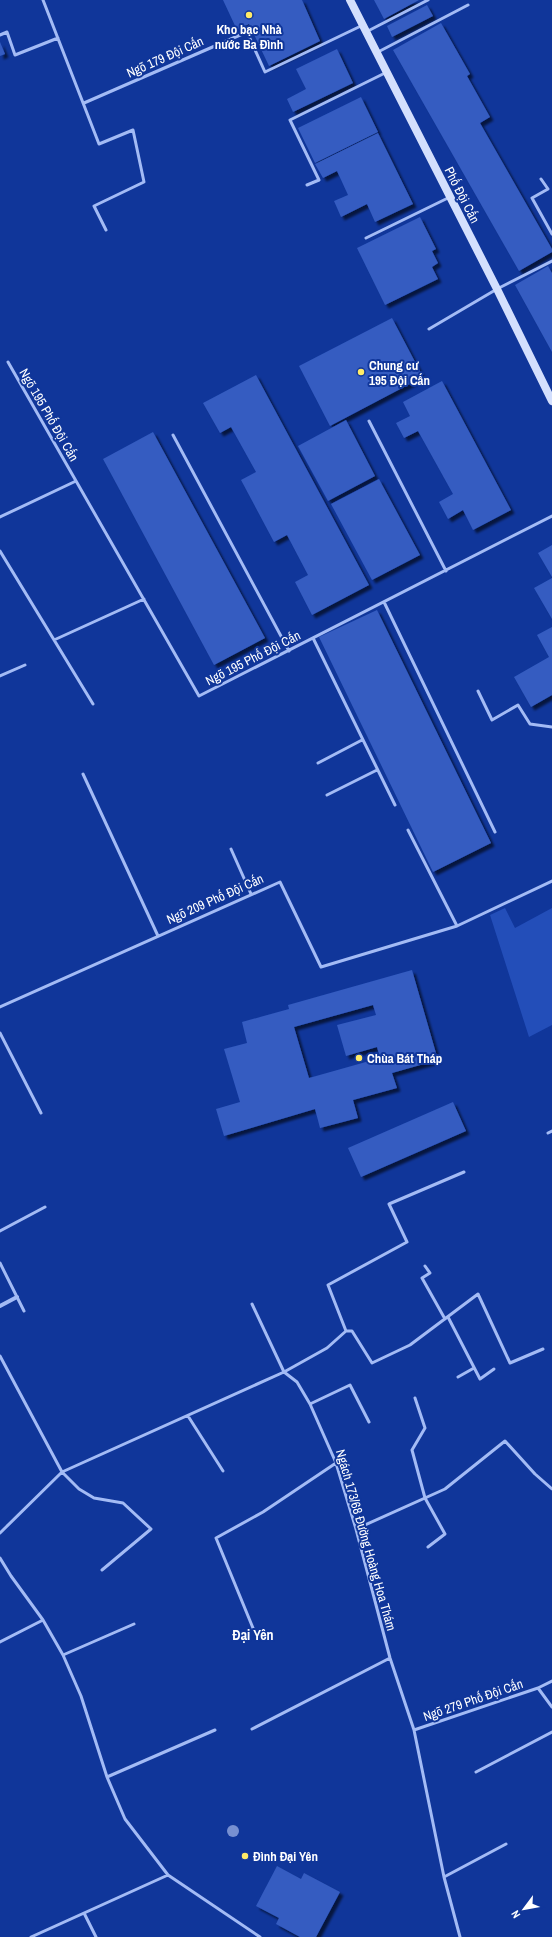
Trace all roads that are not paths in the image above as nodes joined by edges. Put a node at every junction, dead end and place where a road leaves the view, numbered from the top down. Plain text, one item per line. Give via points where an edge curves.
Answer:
1 (43, 0) edge
2 (350, 0) edge
3 (428, 0) edge
4 (468, 5) dead end
5 (365, 28) junction
6 (0, 35) edge
7 (58, 38) junction
8 (377, 52) junction
9 (387, 72) junction
10 (84, 103) junction
11 (541, 178) dead end
12 (307, 185) dead end
13 (450, 197) junction
14 (106, 230) dead end
15 (552, 234) edge
16 (366, 238) dead end
17 (552, 261) edge
18 (497, 289) junction
19 (429, 329) dead end
20 (8, 362) dead end
21 (552, 401) edge
22 (369, 422) dead end
23 (173, 435) dead end
24 (76, 481) junction
25 (552, 516) edge
26 (0, 517) edge
27 (0, 551) edge
28 (446, 571) junction
29 (144, 599) junction
30 (384, 602) junction
31 (313, 638) junction
32 (54, 640) junction
33 (288, 651) junction
34 (25, 665) dead end
35 (0, 676) edge
36 (478, 691) dead end
37 (93, 704) dead end
38 (552, 727) edge
39 (362, 740) junction
40 (318, 763) dead end
41 (377, 770) junction
42 (83, 774) dead end
43 (327, 795) dead end
44 (395, 805) dead end
45 (408, 830) dead end
46 (495, 832) dead end
47 (231, 849) dead end
48 (552, 881) edge
49 (251, 894) junction
50 (457, 926) junction
51 (158, 936) junction
52 (0, 1007) edge
53 (0, 1033) edge
54 (42, 1113) dead end
55 (552, 1131) edge
56 (548, 1134) dead end
57 (464, 1172) dead end
58 (45, 1206) dead end
59 (0, 1230) edge
60 (0, 1263) edge
61 (425, 1266) dead end
62 (17, 1297) junction
63 (252, 1304) dead end
64 (0, 1306) edge
65 (24, 1311) dead end
66 (446, 1318) junction
67 (346, 1331) junction
68 (543, 1349) dead end
69 (0, 1356) edge
70 (474, 1368) junction
71 (494, 1369) dead end
72 (284, 1372) junction
73 (458, 1377) dead end
74 (415, 1398) dead end
75 (310, 1404) junction
76 (188, 1416) junction
77 (369, 1422) dead end
78 (336, 1463) junction
79 (223, 1471) dead end
80 (62, 1472) junction
81 (552, 1489) edge
82 (425, 1498) junction
83 (356, 1529) junction
84 (0, 1533) edge
85 (428, 1547) dead end
86 (0, 1558) edge
87 (102, 1570) dead end
88 (43, 1620) junction
89 (134, 1624) dead end
90 (255, 1633) dead end
91 (0, 1642) edge
92 (63, 1655) junction
93 (390, 1658) junction
94 (552, 1681) edge
95 (538, 1688) junction
96 (552, 1706) edge
97 (252, 1729) dead end
98 (215, 1730) dead end
99 (414, 1730) junction
100 (552, 1732) edge
101 (476, 1772) dead end
102 (107, 1778) junction
103 (506, 1844) dead end
104 (168, 1875) junction
105 (444, 1877) junction
106 (84, 1913) junction
107 (31, 1937) edge
108 (96, 1937) edge
109 (260, 1937) edge
110 (460, 1937) edge

1 - 7 lane
2 - 5 street, Phố Đội Cấn
3 - 5 lane
4 - 8 lane
5 - 8 street, Phố Đội Cấn
5 - 10 lane, Ngõ 179 Đội Cấn via 266,72 247,32
6 - 7 lane via 7,32 15,55
7 - 10 lane
8 - 9 street, Phố Đội Cấn
9 - 12 lane via 290,120 319,180
9 - 13 street, Phố Đội Cấn
10 - 14 lane via 99,144 133,130 144,182 94,206
11 - 15 lane via 548,189 532,198
13 - 16 lane
13 - 18 street, Phố Đội Cấn
17 - 18 lane
18 - 19 lane
18 - 21 street, Phố Đội Cấn
20 - 24 lane, Ngõ 195 Phố Đội Cấn
22 - 28 lane
23 - 33 lane
24 - 26 lane
24 - 29 lane, Ngõ 195 Phố Đội Cấn
25 - 28 lane, Ngõ 195 Phố Đội Cấn
27 - 32 lane
28 - 30 lane, Ngõ 195 Phố Đội Cấn
29 - 32 lane
29 - 33 lane, Ngõ 195 Phố Đội Cấn via 199,696
30 - 31 lane, Ngõ 195 Phố Đội Cấn
30 - 46 lane
31 - 33 lane, Ngõ 195 Phố Đội Cấn
31 - 39 lane
32 - 37 lane
34 - 35 lane
36 - 38 lane via 492,720 518,705 530,724
39 - 40 lane
39 - 41 lane
41 - 43 lane
41 - 44 lane
42 - 51 lane
45 - 50 lane
47 - 49 lane
48 - 50 lane, Ngõ 209 Phố Đội Cấn
49 - 50 lane, Ngõ 209 Phố Đội Cấn via 280,882 321,967
49 - 51 lane, Ngõ 209 Phố Đội Cấn
51 - 52 lane, Ngõ 209 Phố Đội Cấn
53 - 54 lane
55 - 56 lane
57 - 67 lane via 389,1204 407,1242 328,1285
58 - 59 lane
60 - 62 lane
61 - 66 lane via 430,1274 422,1278
62 - 64 street
62 - 65 lane
63 - 72 lane
66 - 67 lane via 410,1346 372,1363 352,1331
66 - 68 lane via 478,1294 510,1363
66 - 70 lane
67 - 72 lane via 327,1348
69 - 80 lane
70 - 71 lane via 480,1379
70 - 73 lane
72 - 75 lane, Ngách 173/68 Đường Hoàng Hoa Thám via 297,1382
72 - 76 lane
74 - 82 lane via 425,1428 412,1450
75 - 77 lane via 350,1385
75 - 78 lane, Ngách 173/68 Đường Hoàng Hoa Thám
76 - 79 lane
76 - 80 lane
78 - 83 lane, Ngách 173/68 Đường Hoàng Hoa Thám
78 - 90 lane via 263,1512 216,1538
80 - 84 lane
80 - 87 lane via 79,1489 94,1498 123,1503 151,1529
81 - 82 lane via 505,1441 445,1489
82 - 83 lane
82 - 85 lane via 445,1534
83 - 93 lane, Ngách 173/68 Đường Hoàng Hoa Thám
86 - 88 lane
88 - 91 lane
88 - 92 lane
89 - 92 lane
92 - 102 lane via 81,1696
93 - 97 lane
93 - 99 lane, Ngách 173/68 Đường Hoàng Hoa Thám
94 - 95 lane
95 - 96 lane, Ngõ 279 Phố Đội Cấn
95 - 99 lane, Ngõ 279 Phố Đội Cấn
98 - 102 lane
99 - 105 lane, Ngách 173/68 Đường Hoàng Hoa Thám
100 - 101 lane
102 - 104 lane via 125,1819
103 - 105 lane
104 - 106 lane
104 - 109 lane
105 - 110 lane, Ngách 173/68 Đường Hoàng Hoa Thám
106 - 107 lane
106 - 108 lane

